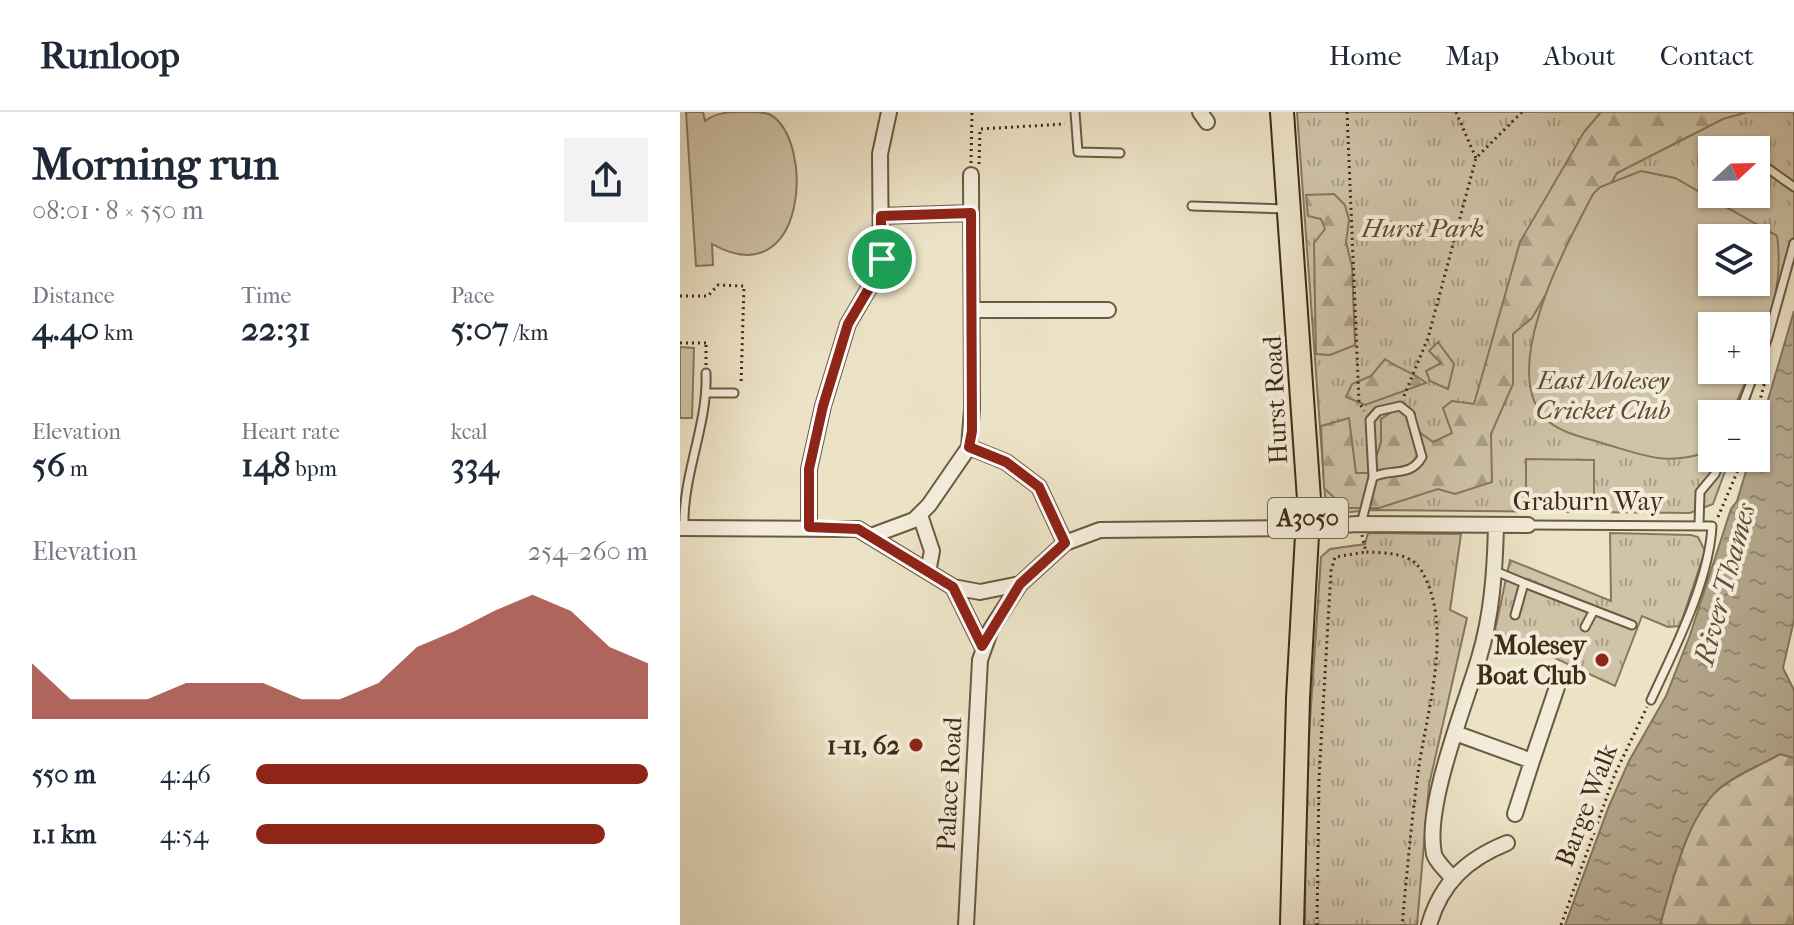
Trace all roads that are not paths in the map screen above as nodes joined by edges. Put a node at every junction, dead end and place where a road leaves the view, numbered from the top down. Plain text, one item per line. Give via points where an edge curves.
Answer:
1 (889, 112) edge
2 (1282, 112) edge
3 (1075, 113) edge
4 (1120, 153) dead end
5 (1770, 170) edge
6 (971, 175) road end
7 (1794, 187) edge
8 (1192, 206) dead end
9 (1290, 210) junction
10 (971, 213) junction
11 (881, 216) junction
12 (1794, 243) edge
13 (972, 310) junction
14 (1108, 310) dead end
15 (706, 373) road end
16 (706, 393) junction
17 (734, 393) road end
18 (1744, 400) edge
19 (969, 447) junction
20 (1716, 472) edge
21 (1373, 477) junction
22 (920, 515) junction
23 (1361, 524) junction
24 (1699, 524) junction
25 (1496, 525) junction
26 (1528, 525) joint
27 (1308, 526) junction
28 (809, 527) junction
29 (682, 528) edge
30 (871, 536) junction
31 (1065, 543) junction
32 (1495, 571) junction
33 (928, 572) junction
34 (1524, 583) junction
35 (1020, 584) junction
36 (953, 587) junction
37 (1594, 610) junction
38 (1515, 615) dead end
39 (1632, 625) dead end
40 (1585, 627) dead end
41 (982, 646) junction
42 (1558, 684) dead end
43 (1651, 700) road end
44 (1455, 733) junction
45 (1532, 761) junction
46 (1515, 814) dead end
47 (1507, 843) dead end
48 (1452, 878) junction
49 (966, 925) edge
50 (1292, 925) edge
51 (1429, 925) edge

1 - 11 street via 880,154
2 - 9 main road, Hurst Road / A3050
3 - 4 lane via 1078,152
5 - 7 lane
6 - 10 street
8 - 9 lane
9 - 27 main road, Hurst Road / A3050
10 - 11 street
10 - 13 street
11 - 28 street via 881,268 848,324 823,406 809,469
12 - 18 lane
13 - 14 street
13 - 19 street
15 - 16 lane
16 - 17 lane
16 - 29 lane via 683,494
19 - 22 street
19 - 31 street via 1006,462 1039,487
20 - 24 lane via 1700,492
21 - 21 lane via 1370,420 1378,411 1400,406 1410,414 1422,457 1406,472
21 - 23 lane
22 - 30 street
22 - 33 street via 932,551
23 - 25 street, Graburn Way
23 - 27 street
24 - 26 lane, Graburn Way
24 - 43 lane, Graburn Way via 1712,526 1711,545
25 - 26 street, Graburn Way
25 - 32 street
27 - 31 street via 1100,530
27 - 50 main road, Hurst Road / A3050
28 - 29 street
28 - 30 street via 849,528
30 - 33 street
31 - 35 street
32 - 34 lane
32 - 44 street via 1480,657
33 - 36 street
34 - 37 lane
34 - 38 lane
35 - 36 street via 980,592
35 - 41 street, Palace Road
36 - 41 street
37 - 39 lane
37 - 40 lane
41 - 49 street, Palace Road
42 - 45 street
44 - 45 street
44 - 48 street via 1435,816 1434,855
45 - 46 street
47 - 48 street
48 - 51 street

